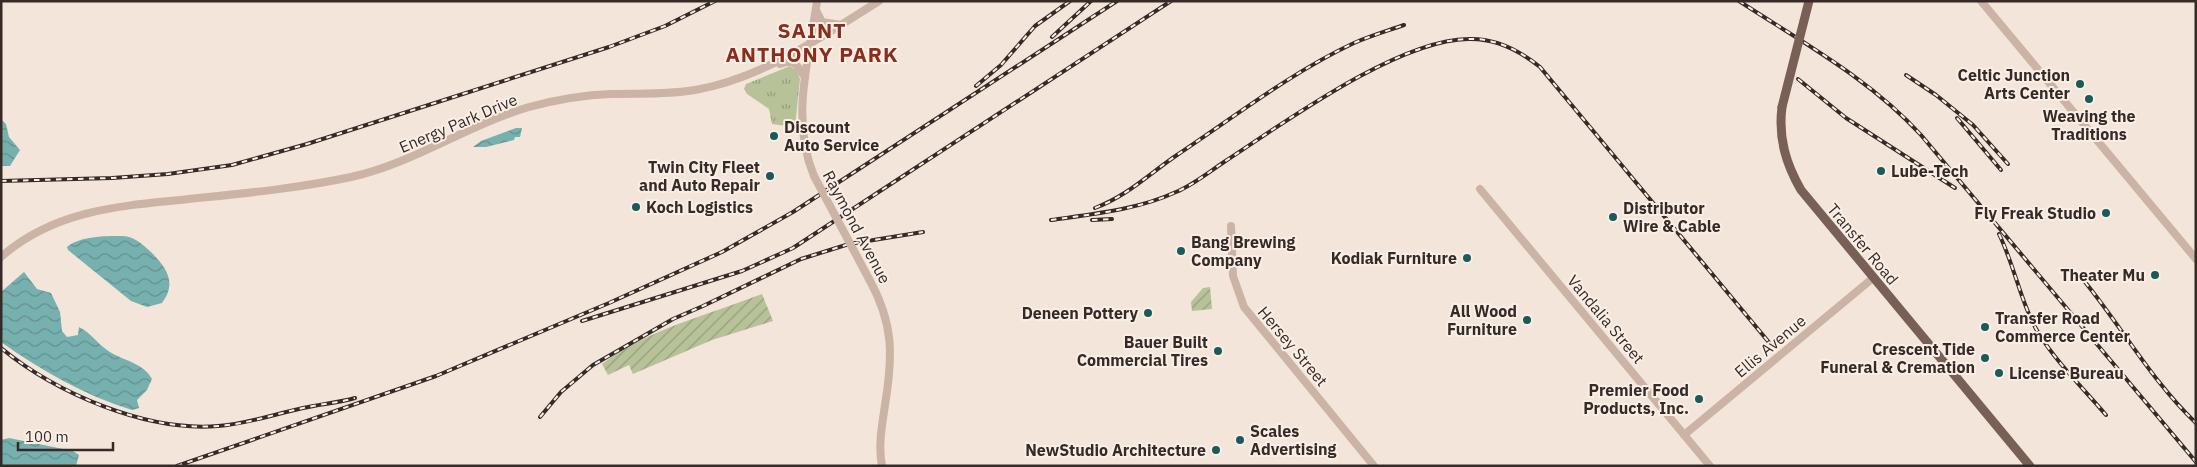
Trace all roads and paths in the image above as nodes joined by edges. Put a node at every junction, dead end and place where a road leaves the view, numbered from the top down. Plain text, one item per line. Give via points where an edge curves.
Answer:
1 (879, 1) edge
2 (1809, 1) edge
3 (1981, 1) edge
4 (817, 5) edge
5 (841, 25) junction
6 (812, 43) junction
7 (775, 62) junction
8 (805, 77) junction
9 (1480, 189) dead end
10 (1231, 226) dead end
11 (1, 257) edge
12 (2196, 259) edge
13 (1873, 278) junction
14 (1684, 435) junction
15 (882, 466) edge
16 (1374, 466) edge
17 (1710, 466) edge
18 (2030, 466) edge

1 - 5 street, Energy Park Drive
2 - 13 main road, Transfer Road, bridge via 1782,107 1782,139 1794,178 1809,202
3 - 12 street
4 - 5 street via 822,22
4 - 6 street, Raymond Avenue
5 - 6 street, Energy Park Drive
6 - 7 street, Energy Park Drive
6 - 8 street, Raymond Avenue
7 - 8 street via 796,63
7 - 11 street, Energy Park Drive via 744,78 697,90 596,95 529,107 488,122 415,157 351,177 71,216 30,236
8 - 15 street, Raymond Avenue, bridge via 801,127 806,154 814,176 884,307 891,363 880,449
9 - 14 street, Vandalia Street
10 - 16 street, Hersey Street via 1233,276 1244,308
13 - 14 street, Ellis Avenue
13 - 18 main road, Transfer Road
14 - 17 street, Vandalia Street

